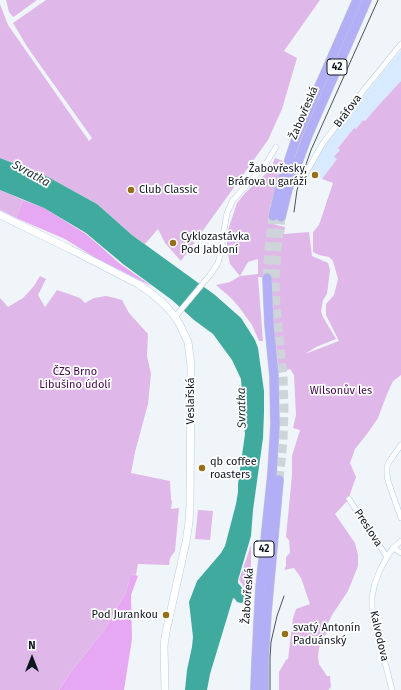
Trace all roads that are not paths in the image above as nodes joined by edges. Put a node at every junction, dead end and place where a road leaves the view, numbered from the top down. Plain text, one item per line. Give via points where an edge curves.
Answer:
1 (357, 0) edge
2 (367, 0) edge
3 (401, 44) edge
4 (276, 147) dead end
5 (303, 183) dead end
6 (0, 215) edge
7 (267, 278) tunnel mouth
8 (175, 317) junction
9 (401, 445) edge
10 (279, 480) tunnel mouth
11 (349, 499) dead end
12 (401, 518) edge
13 (401, 541) edge
14 (393, 548) junction
15 (401, 553) edge
16 (387, 557) junction
17 (165, 690) edge
18 (255, 690) edge
19 (264, 690) edge
20 (392, 690) edge

1 - 2 highway, Žabovřeská / 42 via 296,139 280,187 277,216 308,135
3 - 5 street, Bráfova via 323,143
4 - 8 street via 265,164 233,200 227,213 220,257 213,270
6 - 8 street, Veslařská via 138,284 165,305
7 - 18 highway, Žabovřeská / 42 via 276,408 259,596
8 - 17 street, Veslařská via 185,334 190,357 190,505 186,542 164,645
9 - 12 street via 389,462 387,474
10 - 19 highway, Žabovřeská / 42 via 266,612
11 - 16 street, Preslova
13 - 14 street, Kalvodova
14 - 15 street, Preslova
14 - 16 street, Kalvodova
16 - 20 street, Kalvodova via 375,583 372,611

